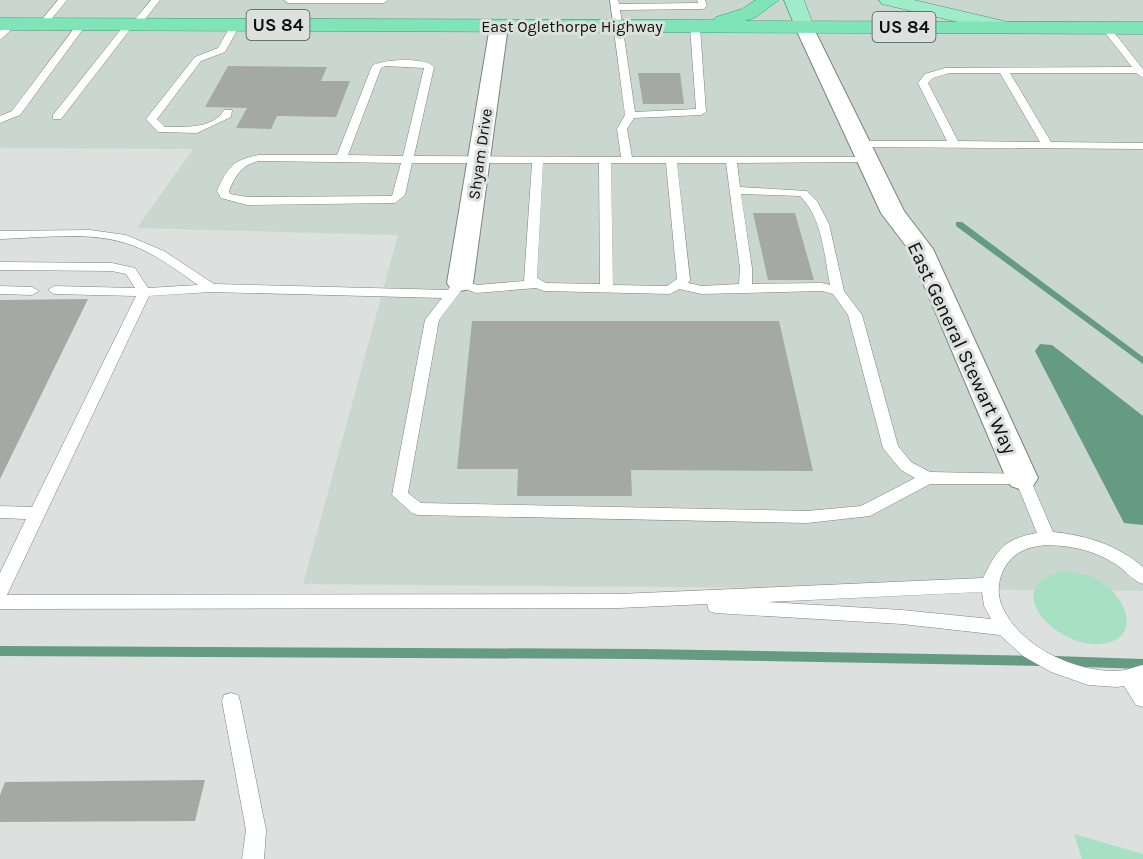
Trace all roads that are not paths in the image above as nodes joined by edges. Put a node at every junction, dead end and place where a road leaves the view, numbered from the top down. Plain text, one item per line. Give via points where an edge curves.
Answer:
1 (63, 0) edge
2 (156, 0) edge
3 (288, 0) edge
4 (769, 0) edge
5 (794, 0) edge
6 (889, 0) edge
7 (666, 2) dead end
8 (684, 2) dead end
9 (651, 7) junction
10 (376, 11) edge
11 (615, 11) edge
12 (700, 13) edge
13 (42, 25) junction
14 (81, 25) junction
15 (132, 25) junction
16 (235, 25) junction
17 (499, 26) junction
18 (804, 27) junction
19 (1005, 27) junction
20 (1106, 28) junction
21 (1143, 28) edge
22 (4, 29) edge
23 (1003, 70) junction
24 (1141, 72) edge
25 (228, 112) dead end
26 (630, 115) junction
27 (57, 117) dead end
28 (0, 120) edge
29 (954, 145) junction
30 (1048, 146) junction
31 (1143, 147) edge
32 (861, 151) junction
33 (342, 159) junction
34 (405, 160) junction
35 (479, 160) junction
36 (538, 161) junction
37 (605, 161) junction
38 (627, 161) junction
39 (672, 161) junction
40 (731, 161) junction
41 (735, 190) junction
42 (0, 236) edge
43 (0, 266) edge
44 (539, 284) junction
45 (677, 285) junction
46 (211, 288) junction
47 (455, 288) junction
48 (607, 288) junction
49 (745, 288) junction
50 (0, 290) edge
51 (54, 290) dead end
52 (32, 291) dead end
53 (838, 291) junction
54 (144, 292) junction
55 (928, 478) junction
56 (1022, 478) junction
57 (0, 512) edge
58 (37, 513) junction
59 (1047, 538) junction
60 (1143, 576) edge
61 (990, 585) junction
62 (0, 591) edge
63 (619, 601) junction
64 (0, 602) edge
65 (1006, 628) junction
66 (1136, 675) edge
67 (1143, 699) edge
68 (231, 701) dead end
69 (253, 859) edge

1 - 13 lane
2 - 15 lane
3 - 10 lane
4 - 12 highway via 749,13
5 - 18 main road
6 - 19 main road
7 - 9 lane
8 - 12 lane
9 - 11 lane
9 - 12 lane
10 - 16 highway, East Oglethorpe Highway / US 84
10 - 17 highway, East Oglethorpe Highway / US 84
11 - 12 highway, East Oglethorpe Highway / US 84
11 - 17 highway, East Oglethorpe Highway / US 84
11 - 26 lane
12 - 18 highway, East Oglethorpe Highway / US 84
12 - 26 lane via 702,112
13 - 14 highway, East Oglethorpe Highway / US 84
13 - 22 highway, East Oglethorpe Highway / US 84
14 - 15 highway, East Oglethorpe Highway / US 84
14 - 28 lane via 16,113
15 - 16 highway, East Oglethorpe Highway / US 84
15 - 27 lane
16 - 25 lane via 222,50 198,59 151,119 162,130 197,130 226,117
17 - 35 street, Shyam Drive
18 - 19 highway, East Oglethorpe Highway / US 84
18 - 32 street, East General Stewart Way
19 - 20 highway, East Oglethorpe Highway / US 84
20 - 21 highway, East Oglethorpe Highway / US 84
20 - 24 lane
23 - 24 lane
23 - 29 lane via 948,70 923,82
23 - 30 lane
26 - 38 lane via 622,129
29 - 30 lane
29 - 32 lane
30 - 31 lane
32 - 40 lane
32 - 56 street, East General Stewart Way via 893,213 921,249
33 - 34 lane
33 - 34 lane via 377,66 422,63 429,67
33 - 34 lane via 243,161 232,171 223,191 225,196 247,201 387,201 399,195
34 - 35 lane
35 - 36 lane
35 - 47 street, Shyam Drive
36 - 37 lane
36 - 44 lane via 530,280
37 - 38 lane
37 - 48 lane
38 - 39 lane
39 - 40 lane
39 - 45 lane via 684,280
40 - 41 lane
41 - 49 lane via 746,268
41 - 53 lane via 803,193 811,199 820,210
42 - 46 lane via 123,238 162,256
43 - 54 lane via 112,267 131,271
44 - 47 lane
44 - 48 lane
45 - 48 lane via 670,290
45 - 49 lane via 702,290
46 - 47 lane
46 - 54 lane
47 - 55 lane via 432,320 400,495 418,509 807,517 864,512
49 - 53 lane via 822,287
50 - 52 lane
51 - 54 lane
53 - 55 lane via 855,315 891,448 906,466
54 - 58 lane
55 - 56 lane
56 - 59 lane
57 - 58 lane
58 - 62 lane
59 - 60 lane via 1096,547 1120,558
59 - 61 lane via 1024,542 1006,552 994,566
61 - 63 lane
61 - 65 lane via 994,606
63 - 64 lane
63 - 65 lane via 902,617
65 - 66 lane via 1026,649 1052,665 1082,676 1110,680
66 - 67 lane
68 - 69 lane via 256,830

